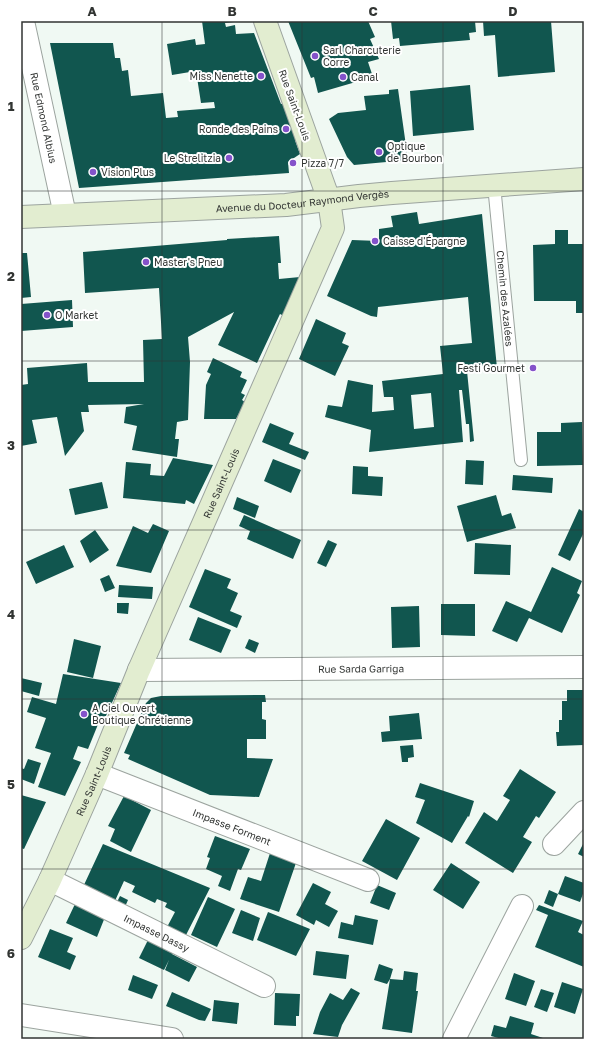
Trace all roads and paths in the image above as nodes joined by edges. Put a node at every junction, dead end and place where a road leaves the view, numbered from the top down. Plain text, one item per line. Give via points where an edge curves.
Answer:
1 (23, 21) edge
2 (265, 21) edge
3 (584, 179) edge
4 (494, 185) junction
5 (329, 200) junction
6 (65, 215) junction
7 (21, 218) edge
8 (521, 460) dead end
9 (584, 667) edge
10 (139, 670) junction
11 (97, 774) junction
12 (584, 812) edge
13 (554, 844) dead end
14 (50, 880) junction
15 (368, 880) dead end
16 (522, 906) dead end
17 (21, 938) edge
18 (264, 986) dead end
19 (21, 1015) edge
20 (172, 1039) edge
21 (454, 1039) edge

1 - 6 street, Rue Edmond Albius
2 - 5 main road, Rue Saint-Louis
3 - 4 main road, Avenue du Docteur Raymond Vergès
4 - 5 main road, Avenue du Docteur Raymond Vergès
4 - 8 lane, Chemin des Azalées
5 - 6 main road, Avenue du Docteur Raymond Vergès via 286,206
5 - 10 main road, Rue Saint-Louis via 333,228
6 - 7 main road, Avenue du Docteur Raymond Vergès
9 - 10 street, Rue Sarda Garriga
10 - 11 main road, Rue Saint-Louis
11 - 14 main road, Rue Saint-Louis
11 - 15 street, Impasse Forment
12 - 13 street
14 - 17 main road, Rue Saint-Louis
14 - 18 street, Impasse Dassy
16 - 21 street
19 - 20 street

